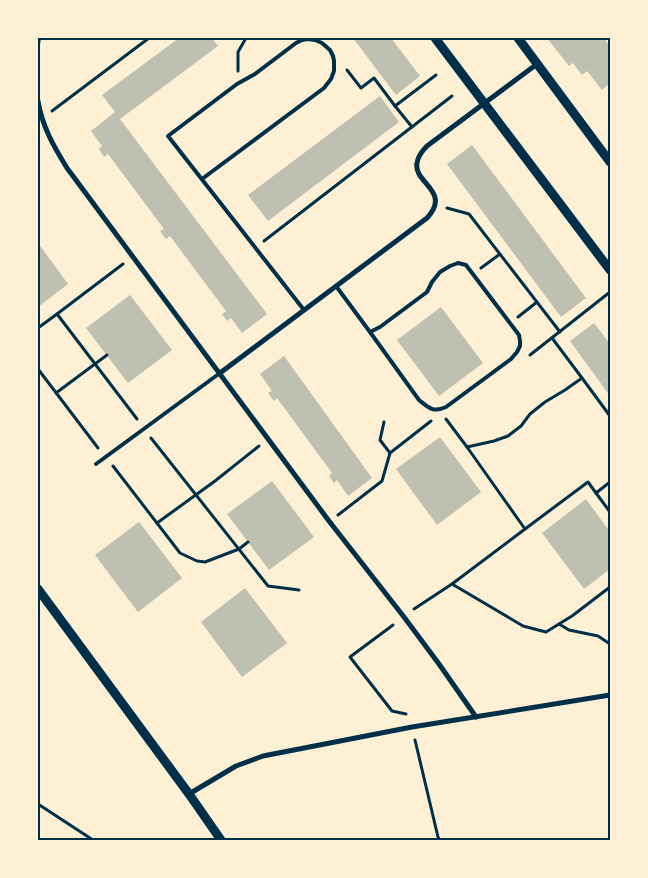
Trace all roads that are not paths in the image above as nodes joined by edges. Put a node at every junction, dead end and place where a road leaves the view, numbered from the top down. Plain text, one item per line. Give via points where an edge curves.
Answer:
1 (38, 38) edge
2 (435, 38) edge
3 (518, 38) edge
4 (38, 42) edge
5 (537, 64) junction
6 (38, 101) edge
7 (484, 104) junction
8 (610, 162) edge
9 (202, 179) junction
10 (610, 270) edge
11 (336, 286) junction
12 (304, 310) junction
13 (370, 332) junction
14 (220, 373) junction
15 (96, 464) dead end
16 (38, 589) edge
17 (610, 695) edge
18 (476, 717) junction
19 (189, 794) junction
20 (221, 840) edge

1 - 4 street
2 - 7 street
3 - 5 street
5 - 7 street
5 - 8 street
6 - 14 street via 52,145 67,168
7 - 10 street
7 - 11 street via 420,154 416,164 419,174 435,196 433,211
9 - 9 lane via 168,136 296,43 315,40 330,50 334,71 324,88
9 - 12 lane
11 - 12 street
11 - 13 lane
12 - 14 street
13 - 13 lane via 419,400 434,410 453,402 511,359 520,346 519,335 466,265 458,263 440,272 427,292
14 - 15 lane
14 - 18 street via 404,616
16 - 19 street
17 - 18 street
18 - 19 street via 263,756 236,766
19 - 20 street

